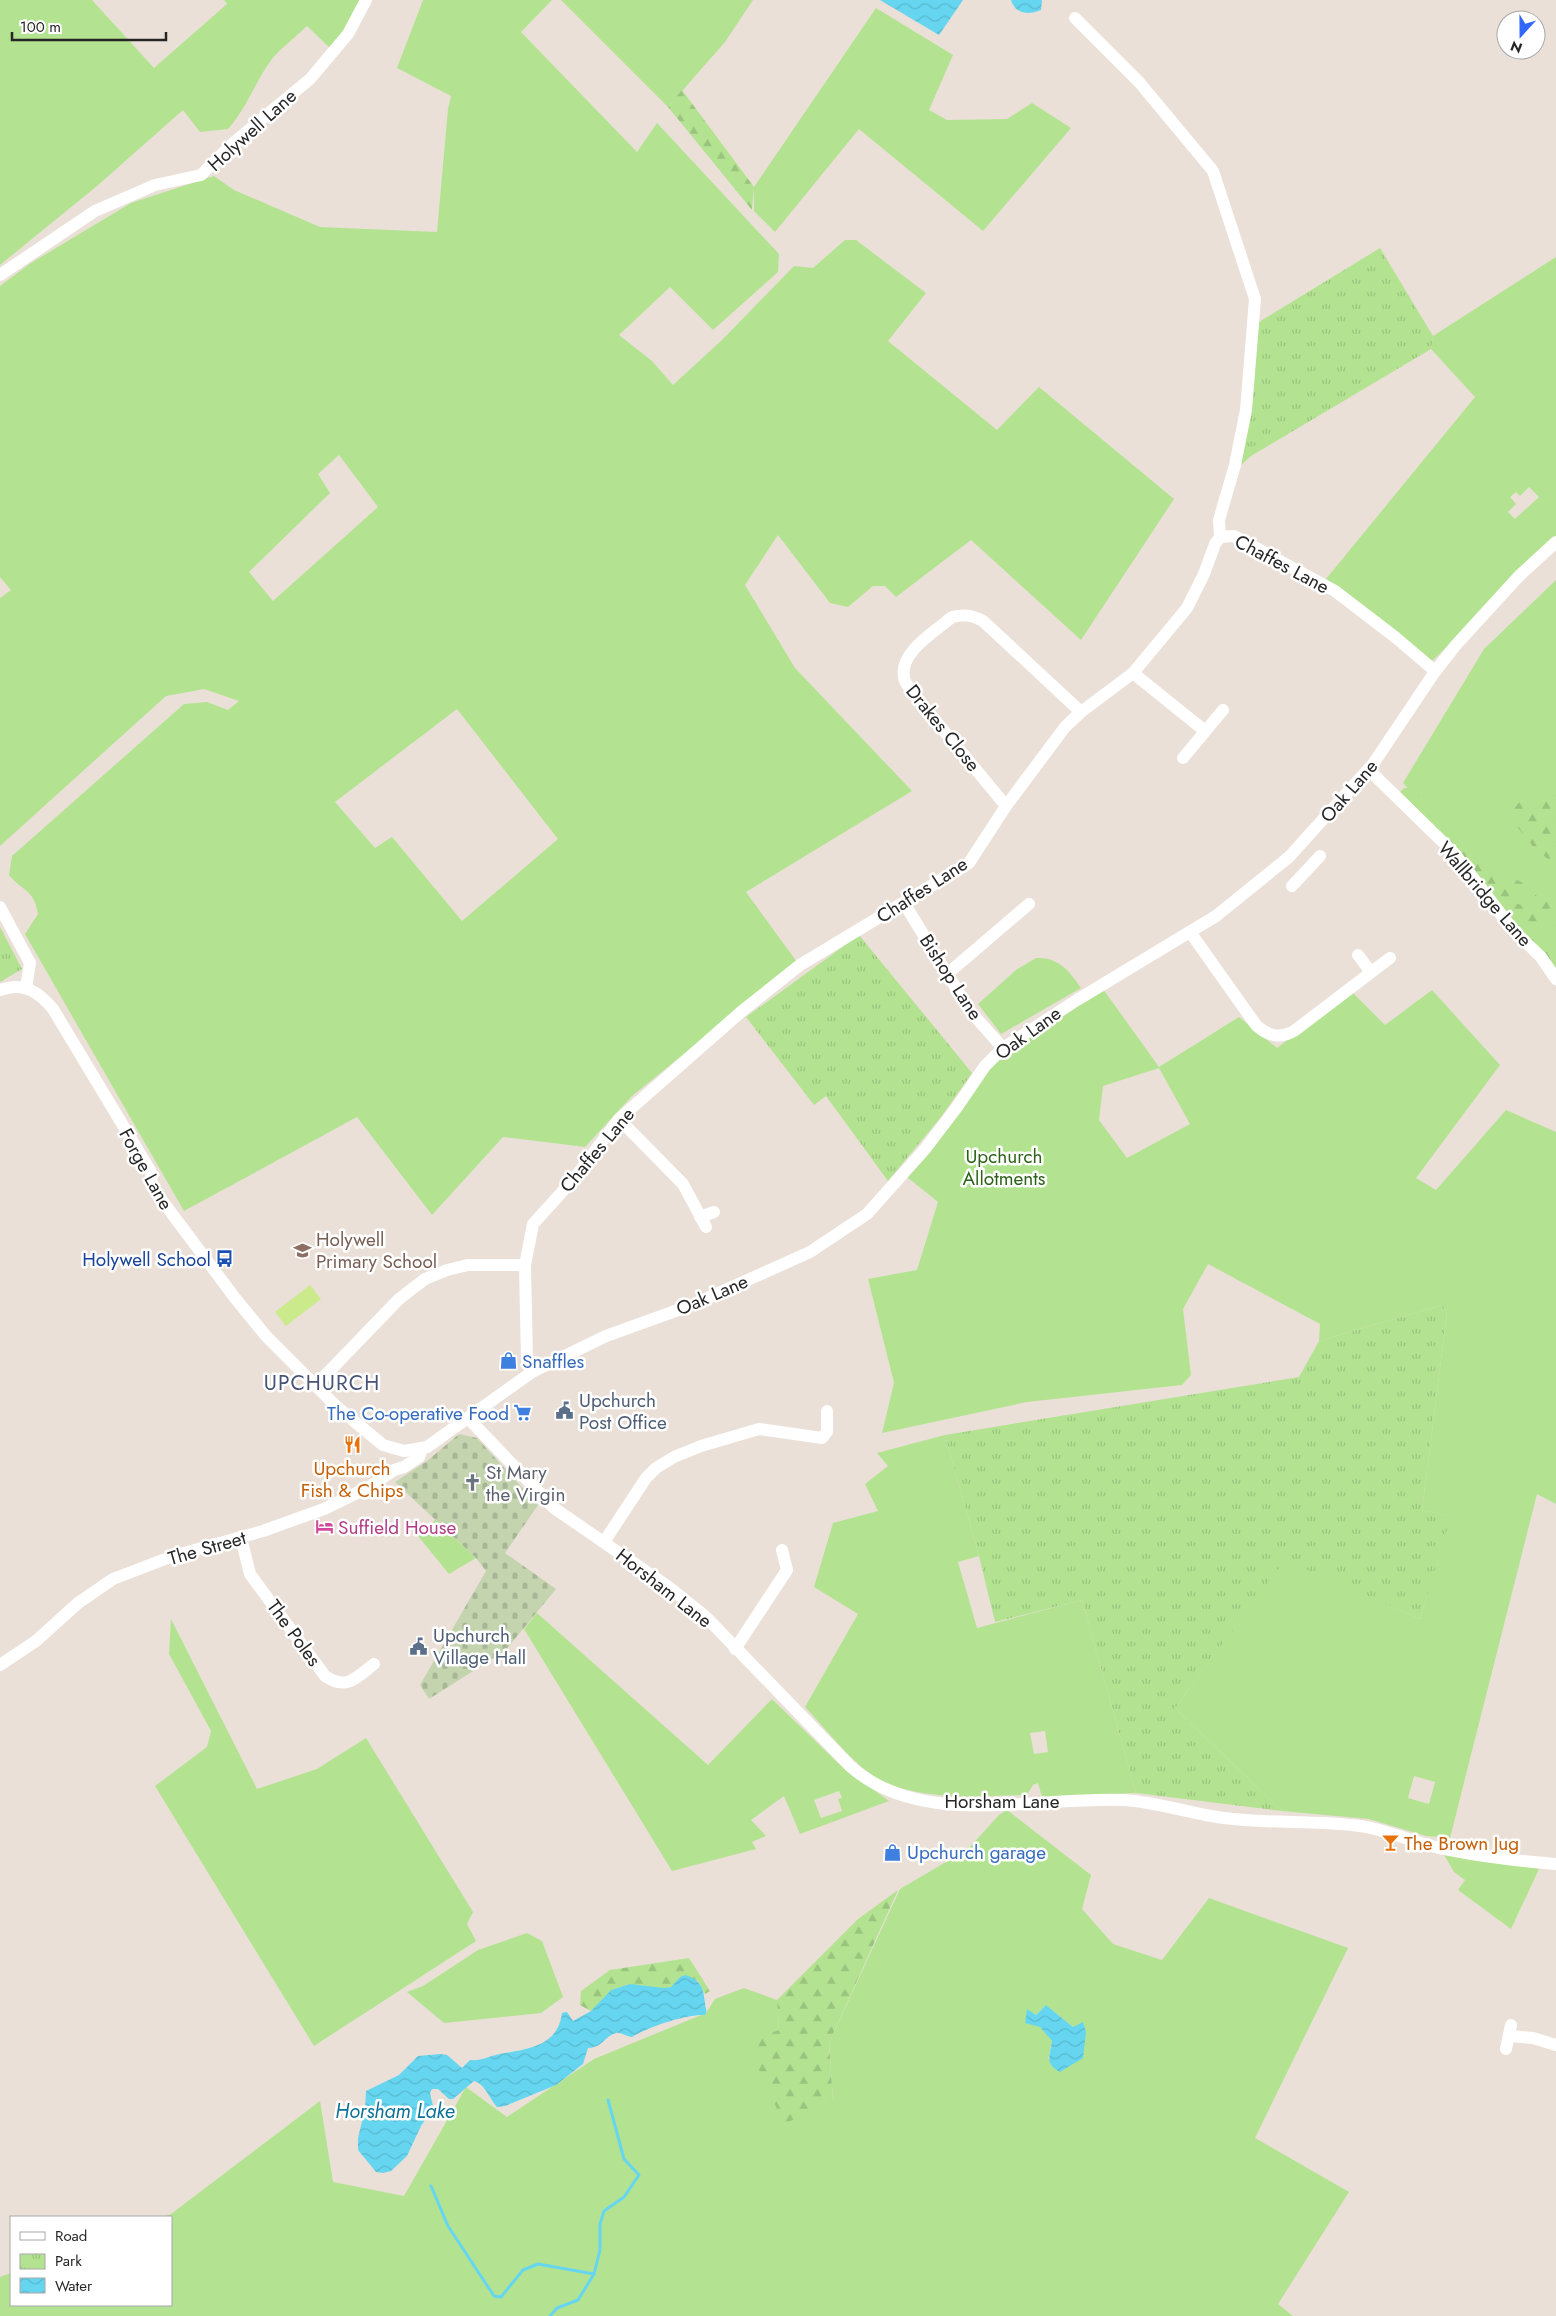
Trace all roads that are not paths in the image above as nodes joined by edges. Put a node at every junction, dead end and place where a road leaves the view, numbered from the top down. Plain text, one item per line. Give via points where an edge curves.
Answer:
1 (366, 0) edge
2 (1075, 18) dead end
3 (0, 275) edge
4 (1220, 537) junction
5 (1556, 542) edge
6 (1435, 672) junction
7 (1133, 673) junction
8 (1223, 710) dead end
9 (1081, 712) junction
10 (1205, 731) junction
11 (1183, 758) dead end
12 (1369, 770) junction
13 (1006, 806) junction
14 (1320, 856) dead end
15 (1289, 857) junction
16 (1306, 871) junction
17 (1292, 886) dead end
18 (904, 903) junction
19 (1029, 904) dead end
20 (0, 907) edge
21 (1190, 932) junction
22 (1358, 955) dead end
23 (1390, 958) dead end
24 (1370, 971) junction
25 (946, 975) junction
26 (1556, 980) edge
27 (26, 988) junction
28 (0, 990) edge
29 (1003, 1048) junction
30 (619, 1119) junction
31 (714, 1212) dead end
32 (525, 1265) junction
33 (532, 1372) junction
34 (315, 1386) junction
35 (827, 1411) dead end
36 (468, 1418) junction
37 (383, 1445) joint
38 (422, 1448) junction
39 (398, 1451) junction
40 (394, 1470) junction
41 (241, 1538) junction
42 (604, 1542) junction
43 (782, 1550) dead end
44 (735, 1649) junction
45 (374, 1664) dead end
46 (0, 1665) edge
47 (1556, 1864) edge
48 (1556, 2045) edge
49 (1506, 2049) dead end

1 - 3 street, Holywell Lane via 348,34 310,79 232,144 201,175 155,185 95,212
2 - 4 street via 1139,82 1213,171 1255,299 1246,410 1219,520
4 - 6 street, Chaffes Lane via 1234,536 1335,591
4 - 7 street, Chaffes Lane via 1187,608
5 - 6 street, Oak Lane via 1473,626
6 - 12 street, Oak Lane
7 - 9 street, Chaffes Lane
7 - 10 street
8 - 10 street
9 - 13 street, Chaffes Lane via 1065,727
9 - 13 street, Drakes Close via 983,621 972,616 952,617 911,654 903,669 911,692
10 - 11 street
12 - 15 street, Oak Lane
12 - 26 street, Wallbridge Lane via 1454,853
13 - 18 street, Chaffes Lane via 969,863
14 - 16 street
15 - 16 street
15 - 21 street, Oak Lane via 1226,909
16 - 17 street
18 - 25 street, Bishop Lane
18 - 30 street, Chaffes Lane via 800,965
19 - 25 street
20 - 27 street via 29,960
21 - 24 street via 1256,1025 1265,1033 1281,1037 1294,1031
21 - 29 street, Oak Lane
22 - 24 street
23 - 24 street
25 - 29 street, Bishop Lane via 970,1011
27 - 28 street via 15,986
27 - 34 street, Forge Lane via 44,999 67,1031 151,1172 152,1187 163,1203 274,1346
29 - 33 street, Oak Lane via 984,1066 926,1149 867,1214 848,1228 810,1252 692,1305 606,1336
30 - 31 street via 683,1184 703,1222
30 - 32 street, Chaffes Lane via 534,1224
32 - 33 street, Chaffes Lane via 527,1361
32 - 34 street via 468,1265 426,1279 399,1299
33 - 36 street, Oak Lane
34 - 37 street, Forge Lane
35 - 42 street via 826,1432 822,1438 759,1429 701,1446 666,1461 644,1481
36 - 38 street, Oak Lane
36 - 42 street, Horsham Lane via 551,1505
37 - 39 street, Oak Lane
38 - 39 street, Oak Lane
38 - 40 street, The Street via 413,1462
39 - 40 street
40 - 41 street, The Street via 364,1490 320,1512
41 - 45 street, The Poles via 250,1574 325,1676 335,1683 346,1683
41 - 46 street, The Street via 174,1556 113,1579 78,1603 36,1641
42 - 44 street, Horsham Lane via 692,1605
43 - 44 street via 787,1570
44 - 47 street, Horsham Lane via 856,1771 878,1786 906,1796 980,1805 1125,1800 1225,1818 1362,1826 1444,1849
48 - 49 street via 1511,2031

